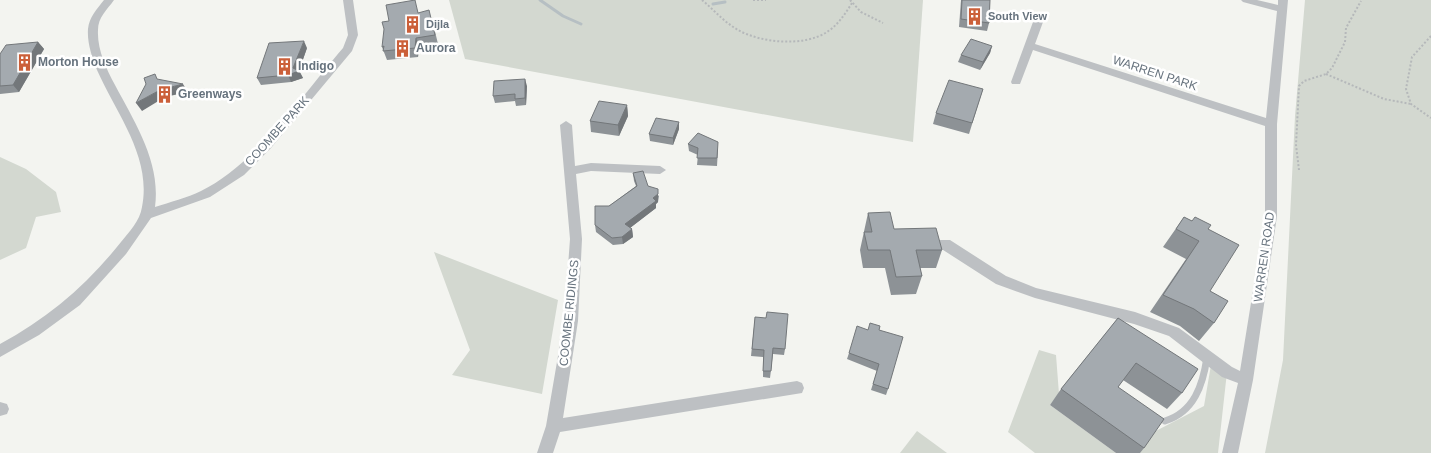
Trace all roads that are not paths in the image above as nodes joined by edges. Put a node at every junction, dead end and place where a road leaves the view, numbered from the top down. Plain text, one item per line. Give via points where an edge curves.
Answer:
1 (109, 0) edge
2 (348, 0) edge
3 (1246, 0) edge
4 (1282, 5) edge
5 (1038, 22) dead end
6 (1031, 46) junction
7 (1016, 82) dead end
8 (1271, 124) junction
9 (566, 125) dead end
10 (660, 170) dead end
11 (570, 171) junction
12 (146, 215) junction
13 (945, 244) dead end
14 (0, 351) edge
15 (1207, 356) junction
16 (1246, 380) junction
17 (797, 388) dead end
18 (1165, 421) edge
19 (554, 426) junction
20 (545, 453) edge
21 (1230, 453) edge

1 - 12 street via 96,16 94,40 108,83 138,138 150,189
2 - 12 street, COOMBE PARK via 353,36 348,49 267,145 240,172 206,194
3 - 4 street
4 - 8 street, WARREN ROAD
5 - 6 street
6 - 7 street
6 - 8 street, WARREN PARK
8 - 16 street, WARREN ROAD via 1271,216
9 - 11 street, COOMBE RIDINGS
10 - 11 street via 591,168
11 - 19 street, COOMBE RIDINGS via 575,248 570,321
12 - 14 street via 101,274 69,307
13 - 15 street via 1001,280 1035,293 1135,318 1174,332
15 - 16 street via 1227,372
15 - 18 lane via 1202,385 1183,412
16 - 21 street, WARREN ROAD
17 - 19 street
19 - 20 street, COOMBE RIDINGS

